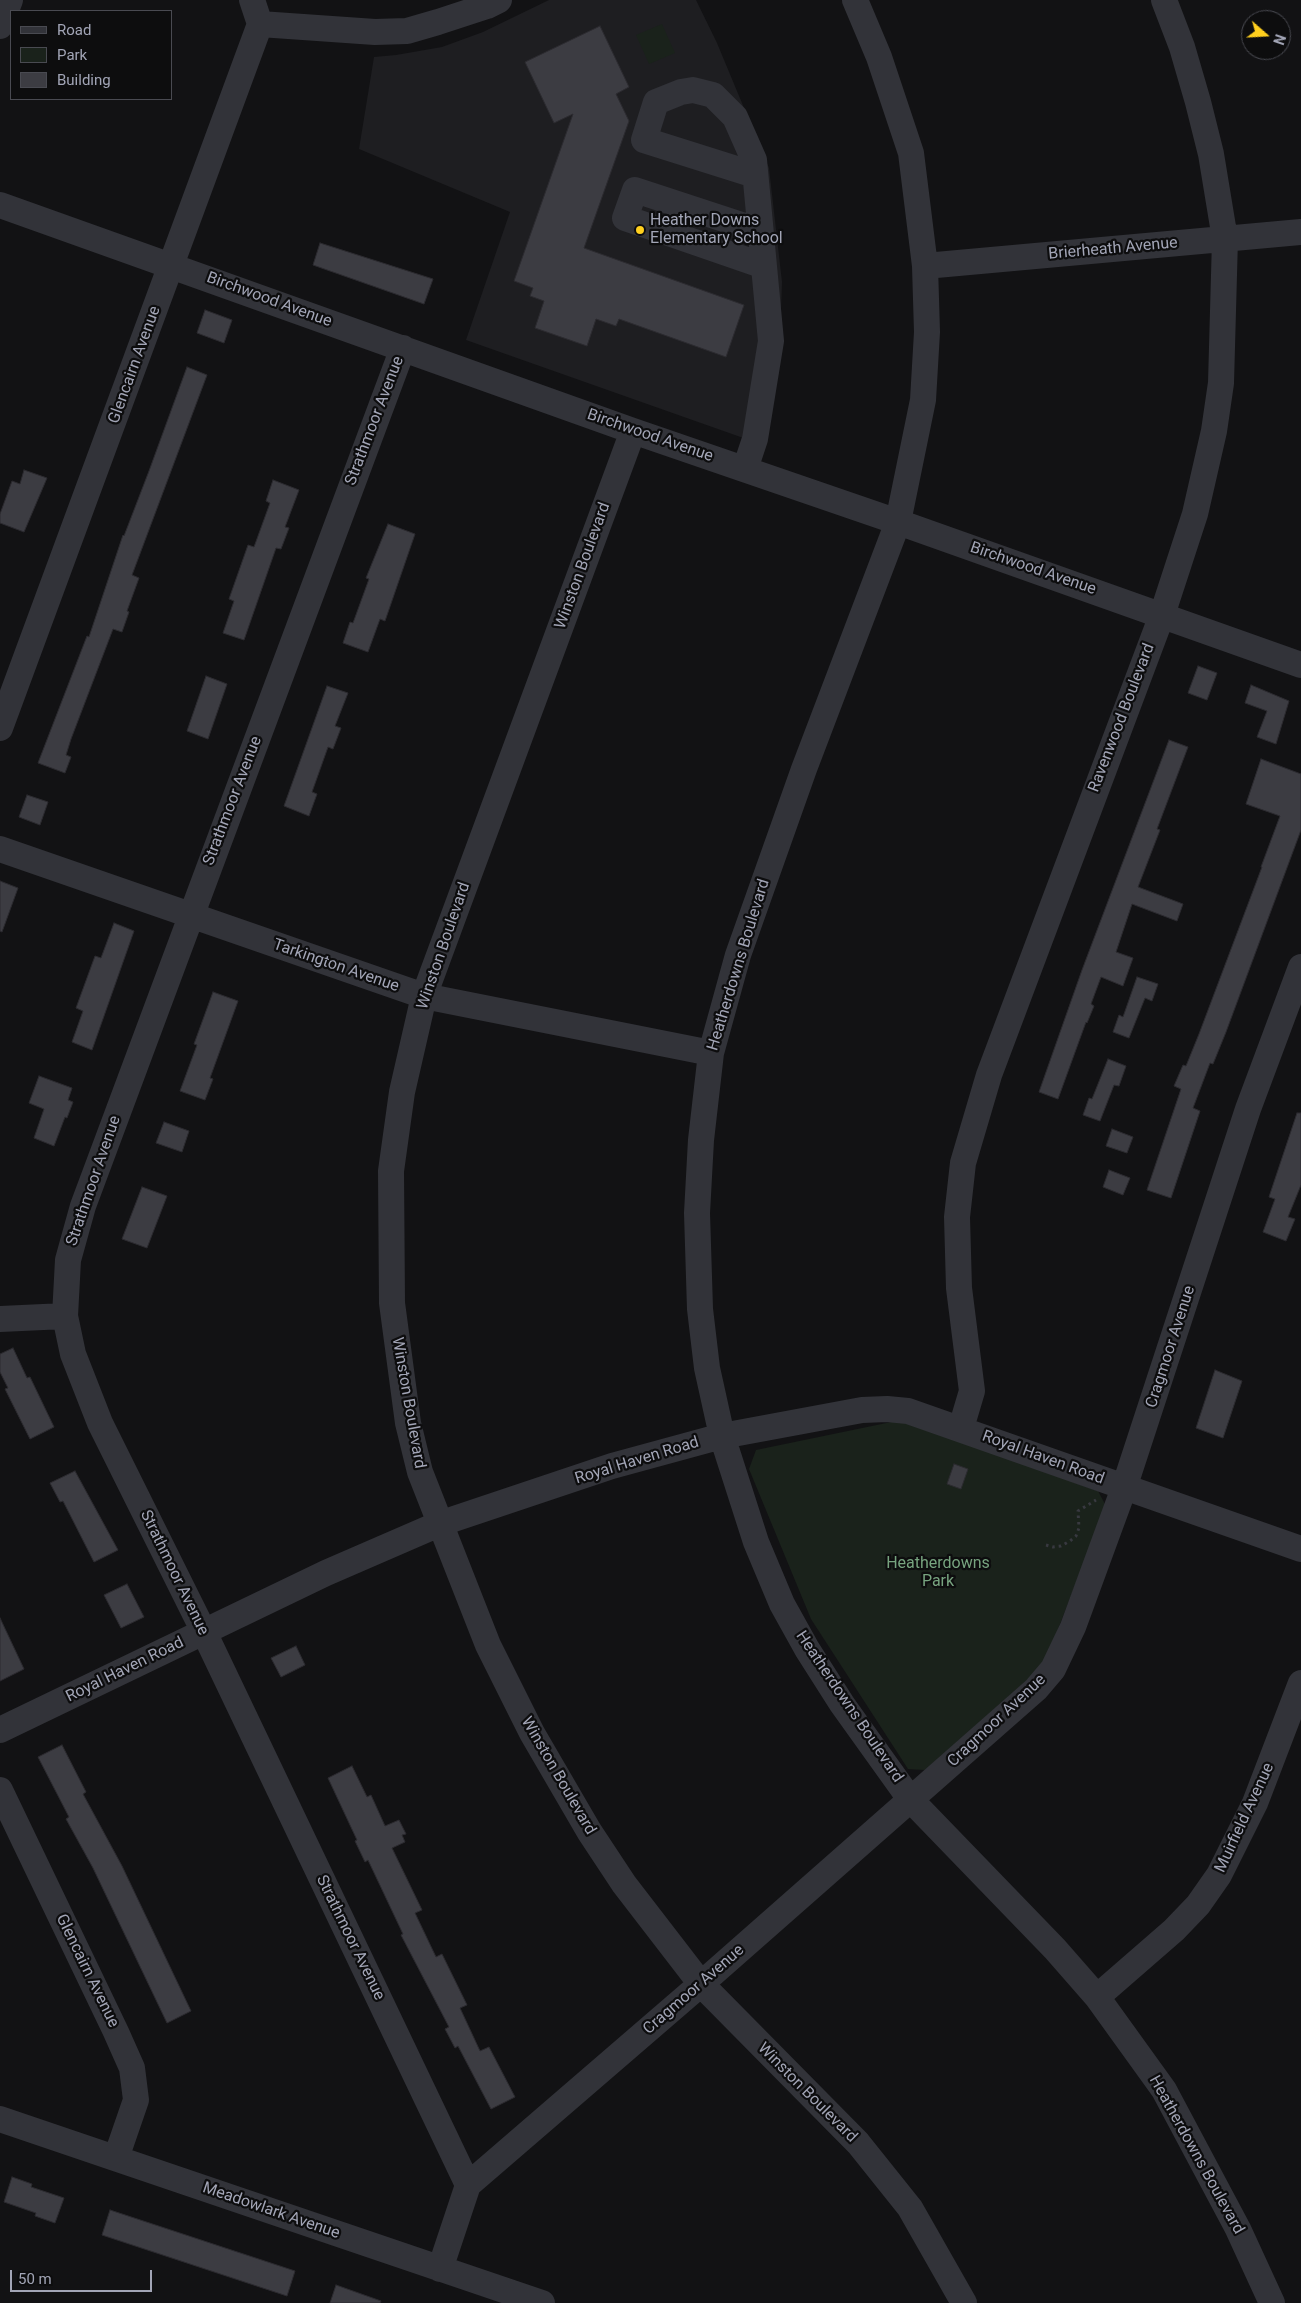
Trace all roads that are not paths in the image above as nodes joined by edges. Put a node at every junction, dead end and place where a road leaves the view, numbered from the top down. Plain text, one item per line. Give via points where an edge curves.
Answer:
1 (10, 0) edge
2 (498, 0) edge
3 (855, 0) edge
4 (1164, 0) edge
5 (256, 12) edge
6 (0, 26) edge
7 (755, 175) dead end
8 (0, 205) edge
9 (760, 231) junction
10 (1301, 232) edge
11 (1224, 240) junction
12 (172, 265) junction
13 (764, 266) junction
14 (925, 266) junction
15 (403, 348) junction
16 (633, 431) junction
17 (745, 469) junction
18 (898, 522) junction
19 (1162, 615) junction
20 (1301, 665) edge
21 (0, 728) edge
22 (0, 849) edge
23 (190, 916) junction
24 (1301, 967) edge
25 (424, 996) junction
26 (710, 1053) junction
27 (64, 1316) junction
28 (0, 1319) edge
29 (961, 1428) junction
30 (722, 1436) junction
31 (1124, 1488) junction
32 (439, 1524) junction
33 (1301, 1549) edge
34 (204, 1632) junction
35 (1301, 1683) edge
36 (0, 1730) edge
37 (0, 1790) edge
38 (910, 1799) junction
39 (700, 1984) junction
40 (1097, 1997) junction
41 (0, 2119) edge
42 (116, 2158) junction
43 (468, 2185) junction
44 (440, 2269) junction
45 (542, 2303) edge
46 (964, 2303) edge
47 (1272, 2303) edge

1 - 6 street
2 - 5 street via 438,22 407,30 375,32
3 - 14 street, Heatherdowns Boulevard via 911,153
4 - 11 street, Ravenwood Boulevard via 1182,46 1211,154
5 - 12 street, Glencairn Avenue
7 - 9 street
8 - 12 street, Birchwood Avenue
9 - 13 street
9 - 13 street via 635,190 625,218
10 - 11 street, Brierheath Avenue
11 - 14 street, Brierheath Avenue
11 - 19 street, Ravenwood Boulevard via 1223,347 1214,431 1195,514
12 - 15 street, Birchwood Avenue
12 - 21 street, Glencairn Avenue
13 - 17 street via 771,342 755,439
14 - 18 street, Heatherdowns Boulevard via 927,332 923,400
15 - 16 street, Birchwood Avenue
15 - 23 street, Strathmoor Avenue
16 - 17 street, Birchwood Avenue
16 - 25 street, Winston Boulevard
17 - 18 street, Birchwood Avenue
18 - 19 street, Birchwood Avenue
18 - 26 street, Heatherdowns Boulevard via 748,927
19 - 20 street, Birchwood Avenue
19 - 29 street, Ravenwood Boulevard via 989,1075 963,1163 957,1217 959,1288 972,1391
22 - 23 street, Tarkington Avenue
23 - 25 street, Tarkington Avenue
23 - 27 street, Strathmoor Avenue via 83,1206 68,1260
24 - 31 street, Cragmoor Avenue via 1248,1109
25 - 26 street, Tarkington Avenue
25 - 32 street, Winston Boulevard via 394,1142 390,1214 392,1302 408,1423 420,1472
26 - 30 street, Heatherdowns Boulevard via 697,1222 700,1309 707,1368
27 - 28 street
27 - 34 street, Strathmoor Avenue via 73,1354 100,1423
29 - 30 street, Royal Haven Road via 908,1411 887,1409 862,1410
29 - 31 street, Royal Haven Road
30 - 32 street, Royal Haven Road via 612,1466
30 - 38 street, Heatherdowns Boulevard via 756,1542 782,1604 842,1704
31 - 33 street, Royal Haven Road
31 - 38 street, Cragmoor Avenue via 1053,1669 1036,1689
32 - 34 street, Royal Haven Road via 342,1565
32 - 39 street, Winston Boulevard via 488,1645 532,1733 619,1876
34 - 36 street, Royal Haven Road
34 - 43 street, Strathmoor Avenue
35 - 40 street, Muirfield Avenue via 1255,1803 1219,1875 1198,1905 1174,1930
37 - 42 street, Glencairn Avenue via 132,2068 136,2100
38 - 39 street, Cragmoor Avenue
38 - 40 street, Heatherdowns Boulevard
39 - 43 street, Cragmoor Avenue
39 - 46 street, Winston Boulevard via 858,2143 910,2208
40 - 47 street, Heatherdowns Boulevard via 1164,2090 1238,2229
41 - 42 street, Meadowlark Avenue
42 - 44 street, Meadowlark Avenue
43 - 44 street
44 - 45 street, Meadowlark Avenue

